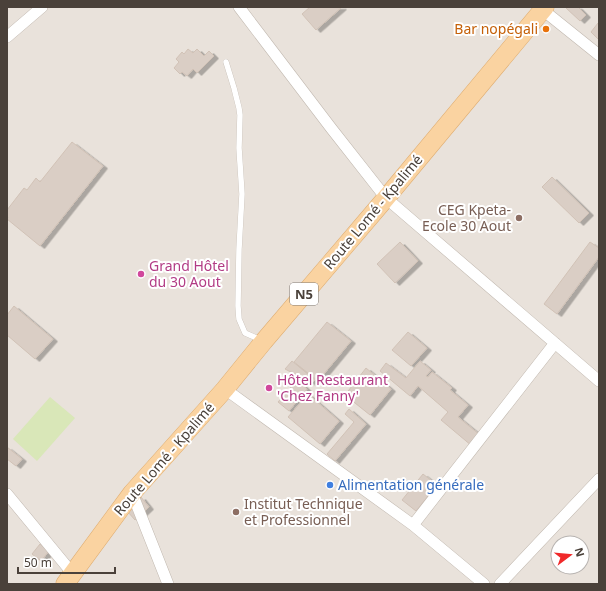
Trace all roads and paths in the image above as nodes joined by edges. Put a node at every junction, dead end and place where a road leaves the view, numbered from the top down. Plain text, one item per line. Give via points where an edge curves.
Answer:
1 (42, 7) edge
2 (239, 7) edge
3 (544, 8) edge
4 (7, 37) edge
5 (599, 55) edge
6 (226, 62) dead end
7 (386, 198) junction
8 (264, 341) junction
9 (555, 343) junction
10 (599, 381) edge
11 (226, 389) junction
12 (599, 479) edge
13 (132, 493) junction
14 (7, 494) edge
15 (413, 525) junction
16 (69, 579) edge
17 (168, 584) edge
18 (484, 584) edge
19 (500, 584) edge

1 - 4 street
2 - 7 street
3 - 5 street
3 - 7 main road, Route Lomé - Kpalimé / N5
6 - 8 lane via 240,115 242,194 239,319 245,333
7 - 8 main road, Route Lomé - Kpalimé / N5
7 - 9 street
8 - 11 main road, Route Lomé - Kpalimé / N5
9 - 10 street
9 - 15 street
11 - 13 main road, Route Lomé - Kpalimé / N5
11 - 15 street
12 - 19 street
13 - 16 main road, Route Lomé - Kpalimé / N5
13 - 17 street
14 - 16 street
15 - 18 street

